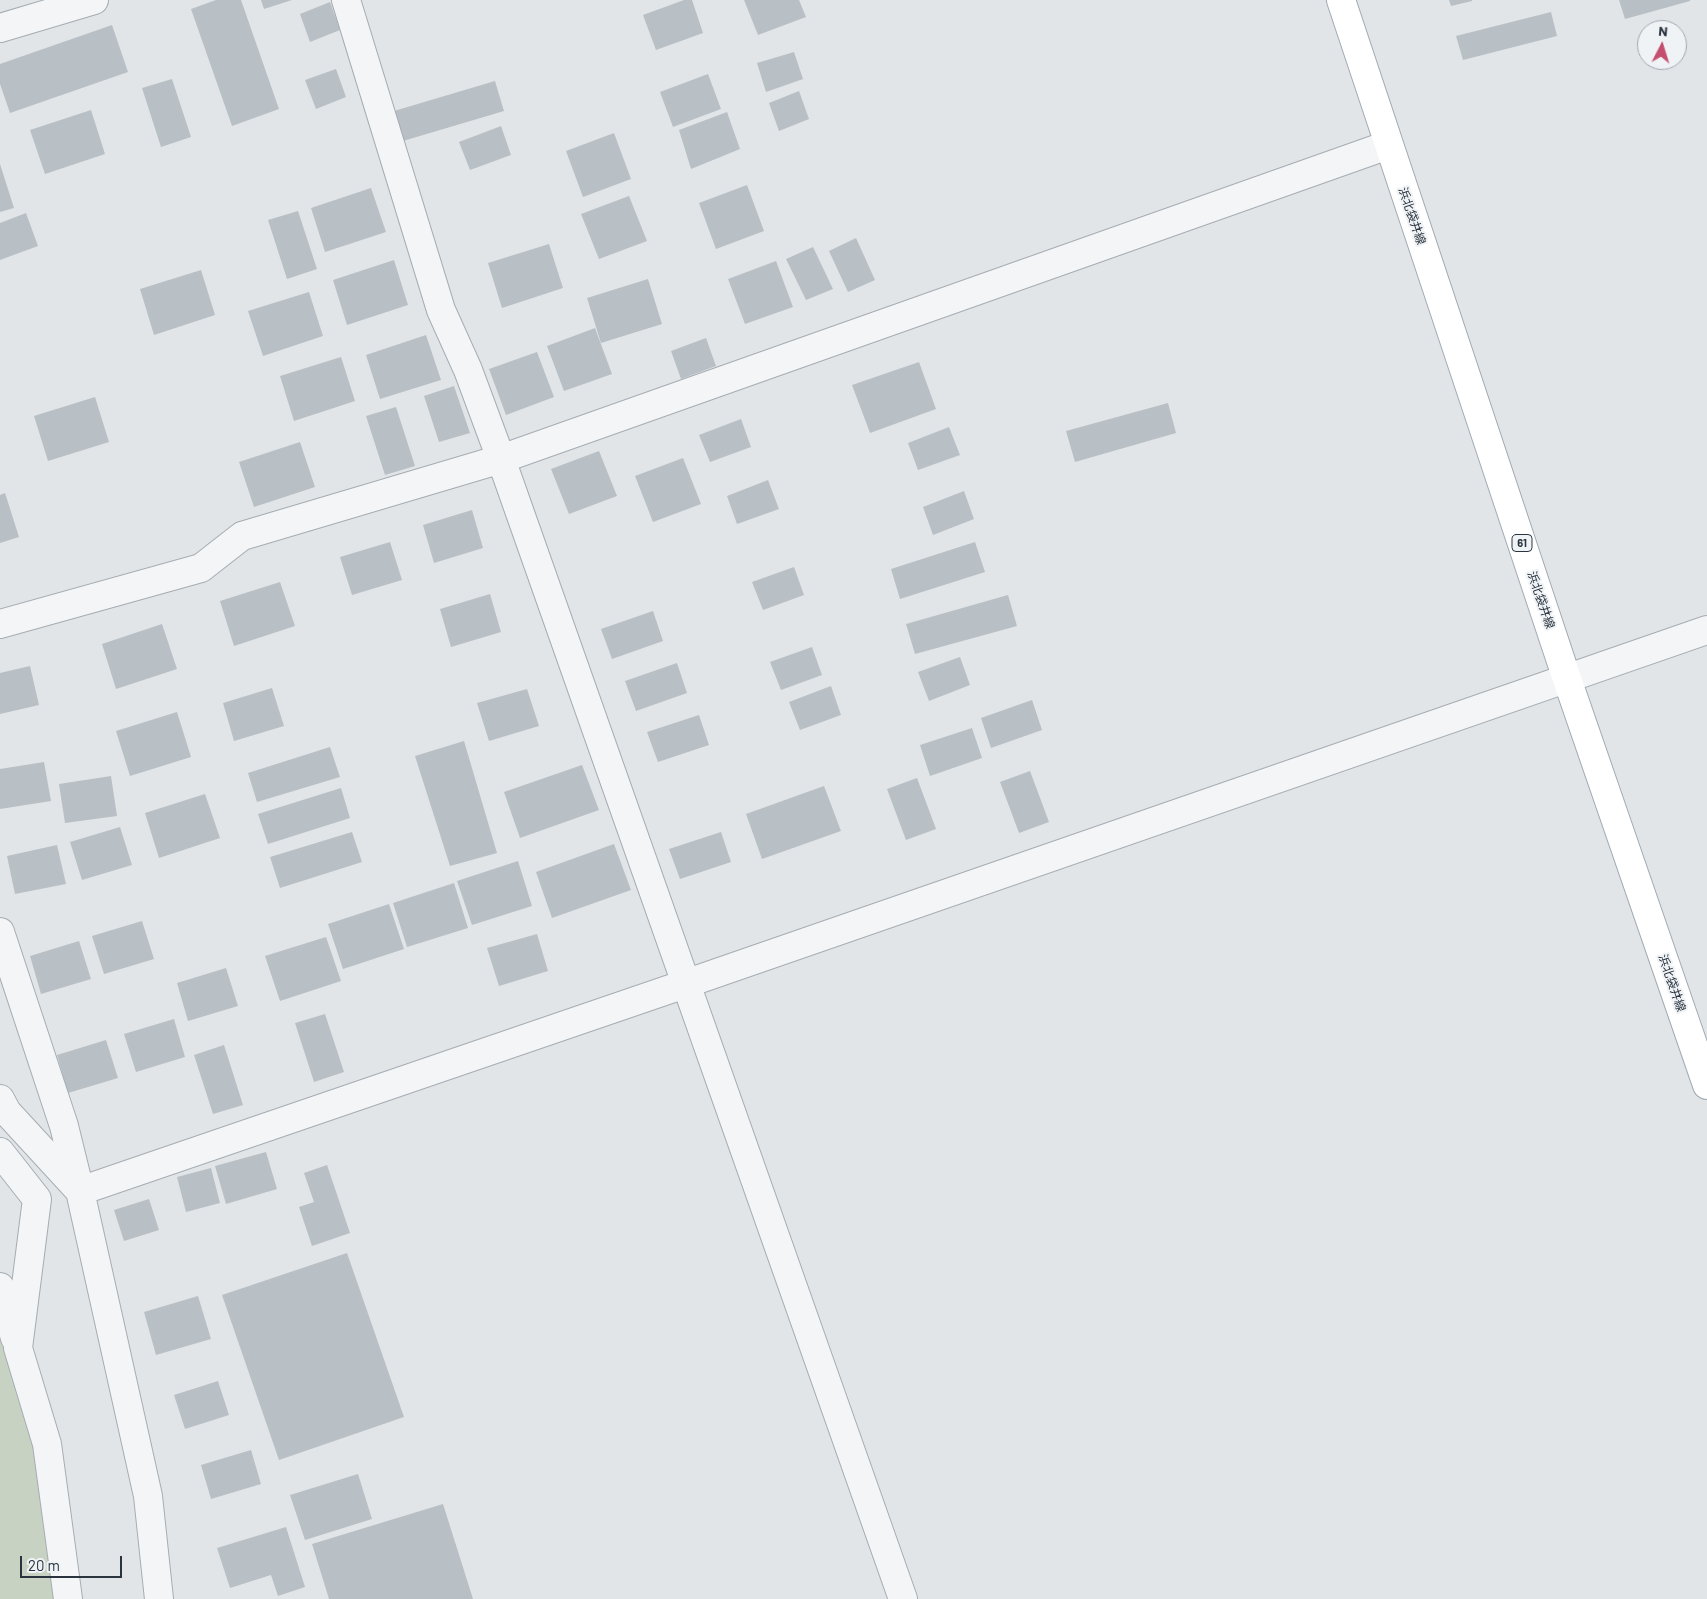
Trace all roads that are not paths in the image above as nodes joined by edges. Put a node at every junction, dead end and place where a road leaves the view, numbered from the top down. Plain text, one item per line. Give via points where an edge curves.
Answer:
1 (94, 0) edge
2 (346, 0) edge
3 (1341, 0) edge
4 (0, 28) edge
5 (1388, 145) junction
6 (501, 459) junction
7 (0, 624) edge
8 (1707, 630) edge
9 (1567, 679) junction
10 (0, 932) edge
11 (685, 984) junction
12 (1707, 1085) edge
13 (0, 1099) edge
14 (0, 1152) edge
15 (80, 1190) junction
16 (0, 1287) edge
17 (18, 1348) junction
18 (68, 1599) edge
19 (159, 1599) edge
20 (904, 1599) edge

1 - 4 street
2 - 6 street via 441,310 468,370
3 - 5 main road, 浜北袋井線 / 61
5 - 6 street
5 - 9 main road, 浜北袋井線 / 61
6 - 7 street via 242,536 201,568
6 - 11 street
8 - 9 street
9 - 11 street
9 - 12 main road, 浜北袋井線 / 61
10 - 15 street via 64,1126
11 - 15 street
11 - 20 street
13 - 15 street via 7,1112
14 - 17 street via 37,1199
15 - 19 street via 148,1496
16 - 17 street
17 - 18 street via 47,1444

